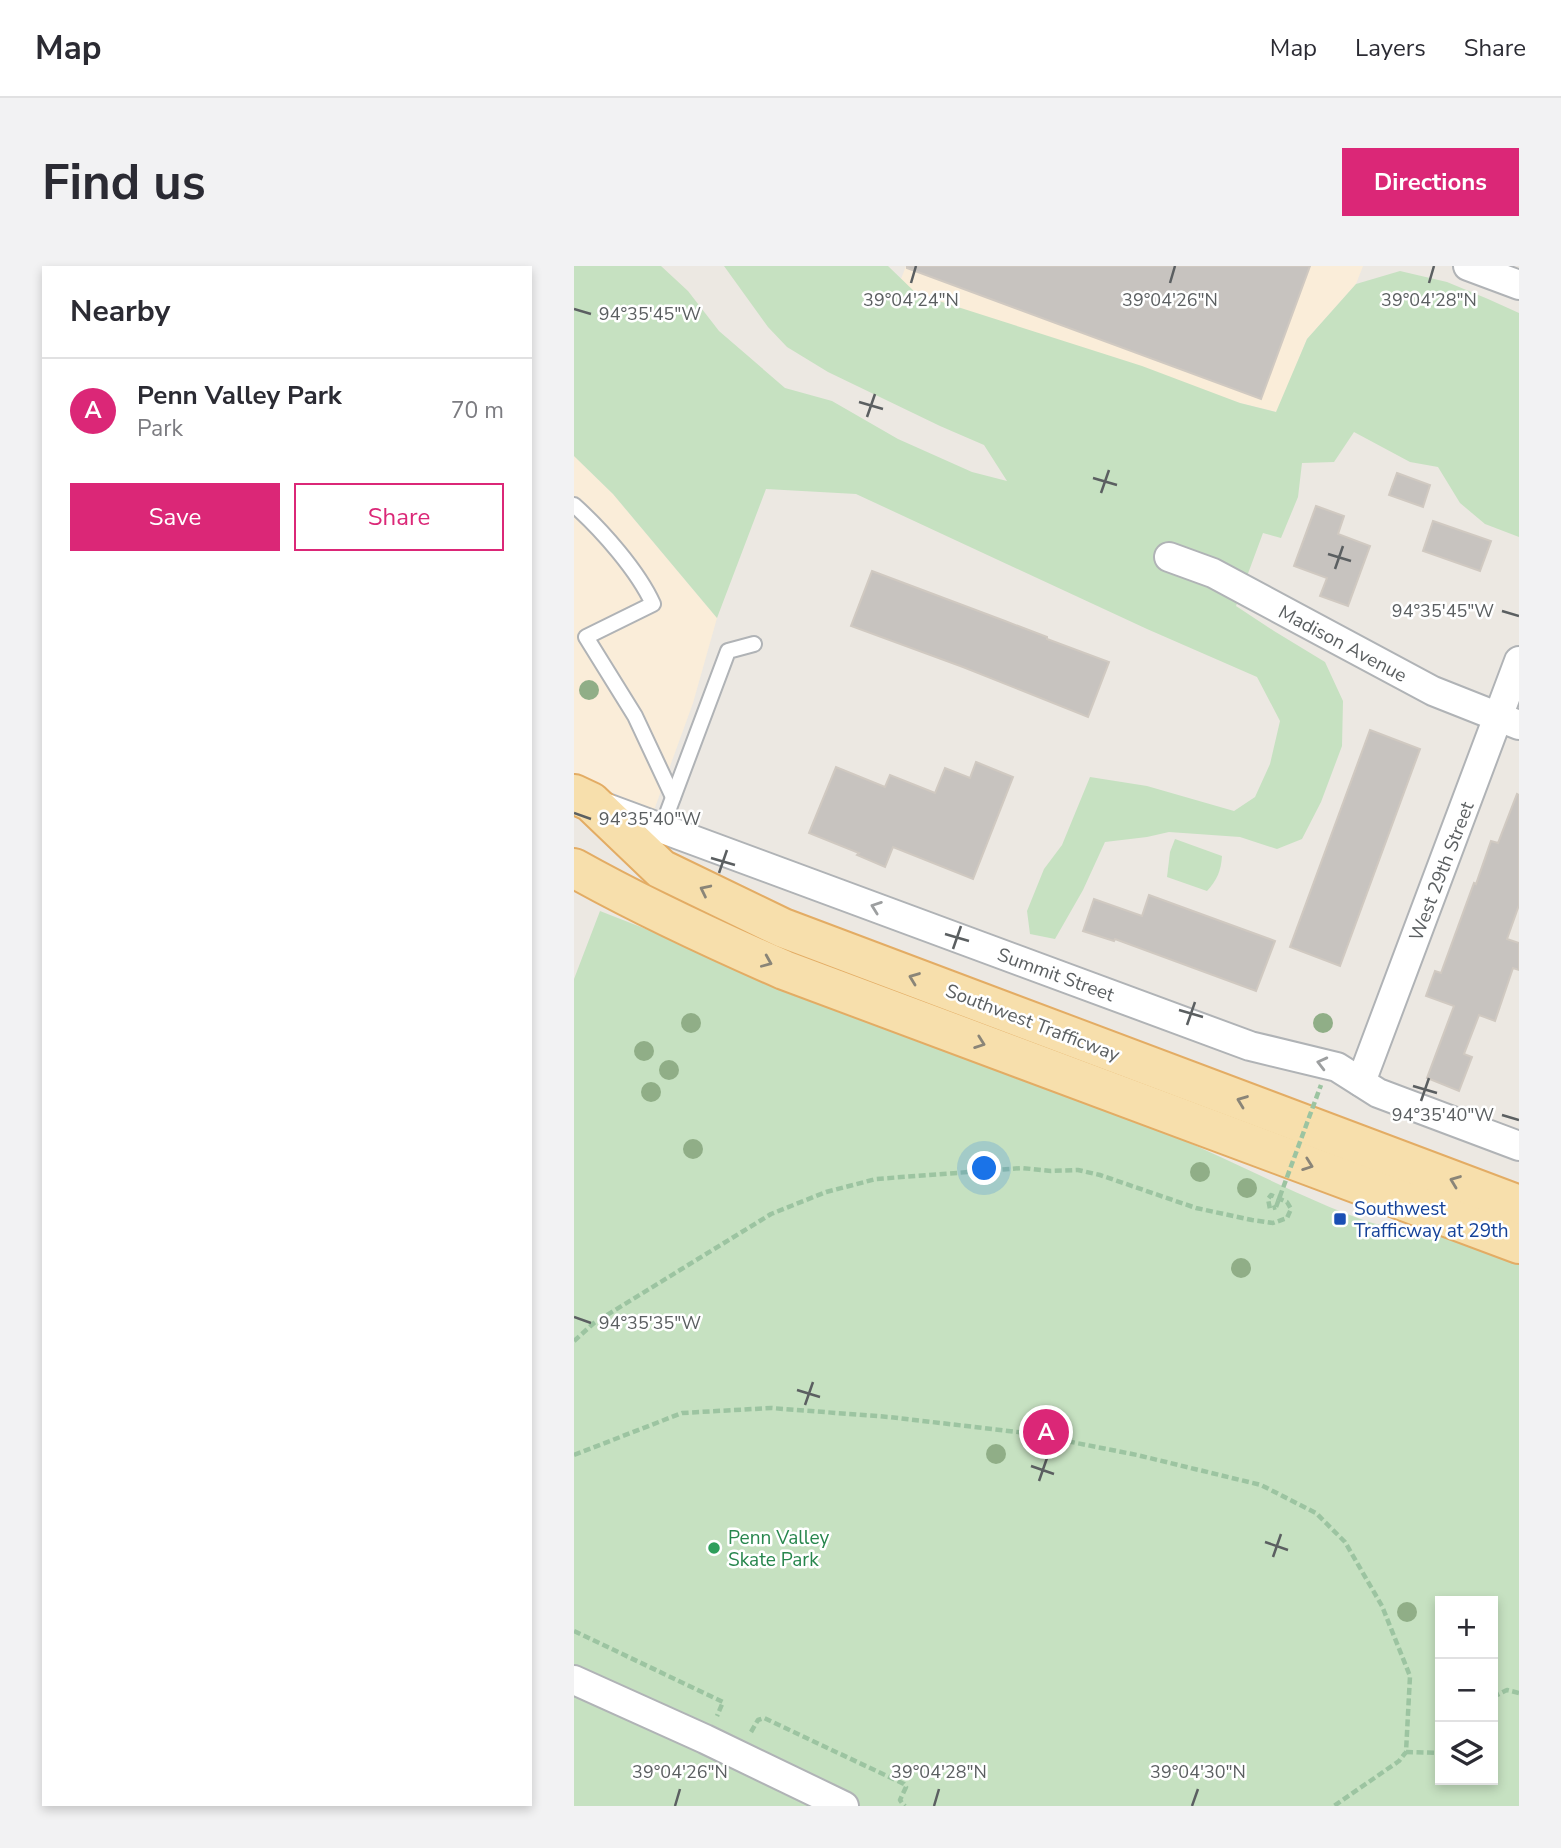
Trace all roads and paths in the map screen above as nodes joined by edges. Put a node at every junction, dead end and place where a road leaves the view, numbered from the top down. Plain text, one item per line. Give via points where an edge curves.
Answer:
1 (1468, 266) edge
2 (1519, 285) edge
3 (574, 505) edge
4 (1170, 557) dead end
5 (754, 644) dead end
6 (1519, 661) edge
7 (1509, 721) edge
8 (673, 797) junction
9 (583, 798) edge
10 (662, 827) junction
11 (574, 868) edge
12 (1362, 1082) junction
13 (1321, 1085) dead end
14 (1519, 1146) edge
15 (1519, 1205) edge
16 (1519, 1244) edge
17 (574, 1341) edge
18 (574, 1455) edge
19 (574, 1630) edge
20 (574, 1680) edge
21 (1519, 1693) edge
22 (1498, 1694) edge
23 (720, 1721) dead end
24 (750, 1732) dead end
25 (1406, 1752) junction
26 (1435, 1753) edge
27 (844, 1806) edge
28 (905, 1806) edge
29 (1334, 1806) edge

1 - 2 street
3 - 8 lane via 596,525 653,604 586,637 635,716
4 - 7 street, Madison Avenue via 1213,573 1433,691
5 - 8 lane via 728,651
6 - 7 street, West 29th Street
7 - 12 street, West 29th Street
8 - 10 lane
9 - 10 street, Summit Street
15 -> 9 main road, Southwest Trafficway via 783,928 662,869
12 -> 10 street, Summit Street via 1338,1067 1250,1046
11 -> 16 main road, Southwest Trafficway via 785,970
12 - 14 street, Summit Street via 1378,1093
13 - 17 path, bridge via 1276,1207 1270,1209 1268,1199 1271,1195 1287,1202 1291,1209 1287,1218 1273,1223 1196,1208 1078,1170 1022,1168 876,1179 771,1214 594,1323
18 - 25 path via 682,1412 771,1408 1026,1433 1261,1485 1316,1513 1336,1532 1382,1606 1410,1676
19 - 23 path via 723,1702 717,1716
20 - 27 street
21 - 22 path via 1507,1690
24 - 28 path via 764,1718 904,1784 900,1800
25 - 26 path
25 - 29 path

